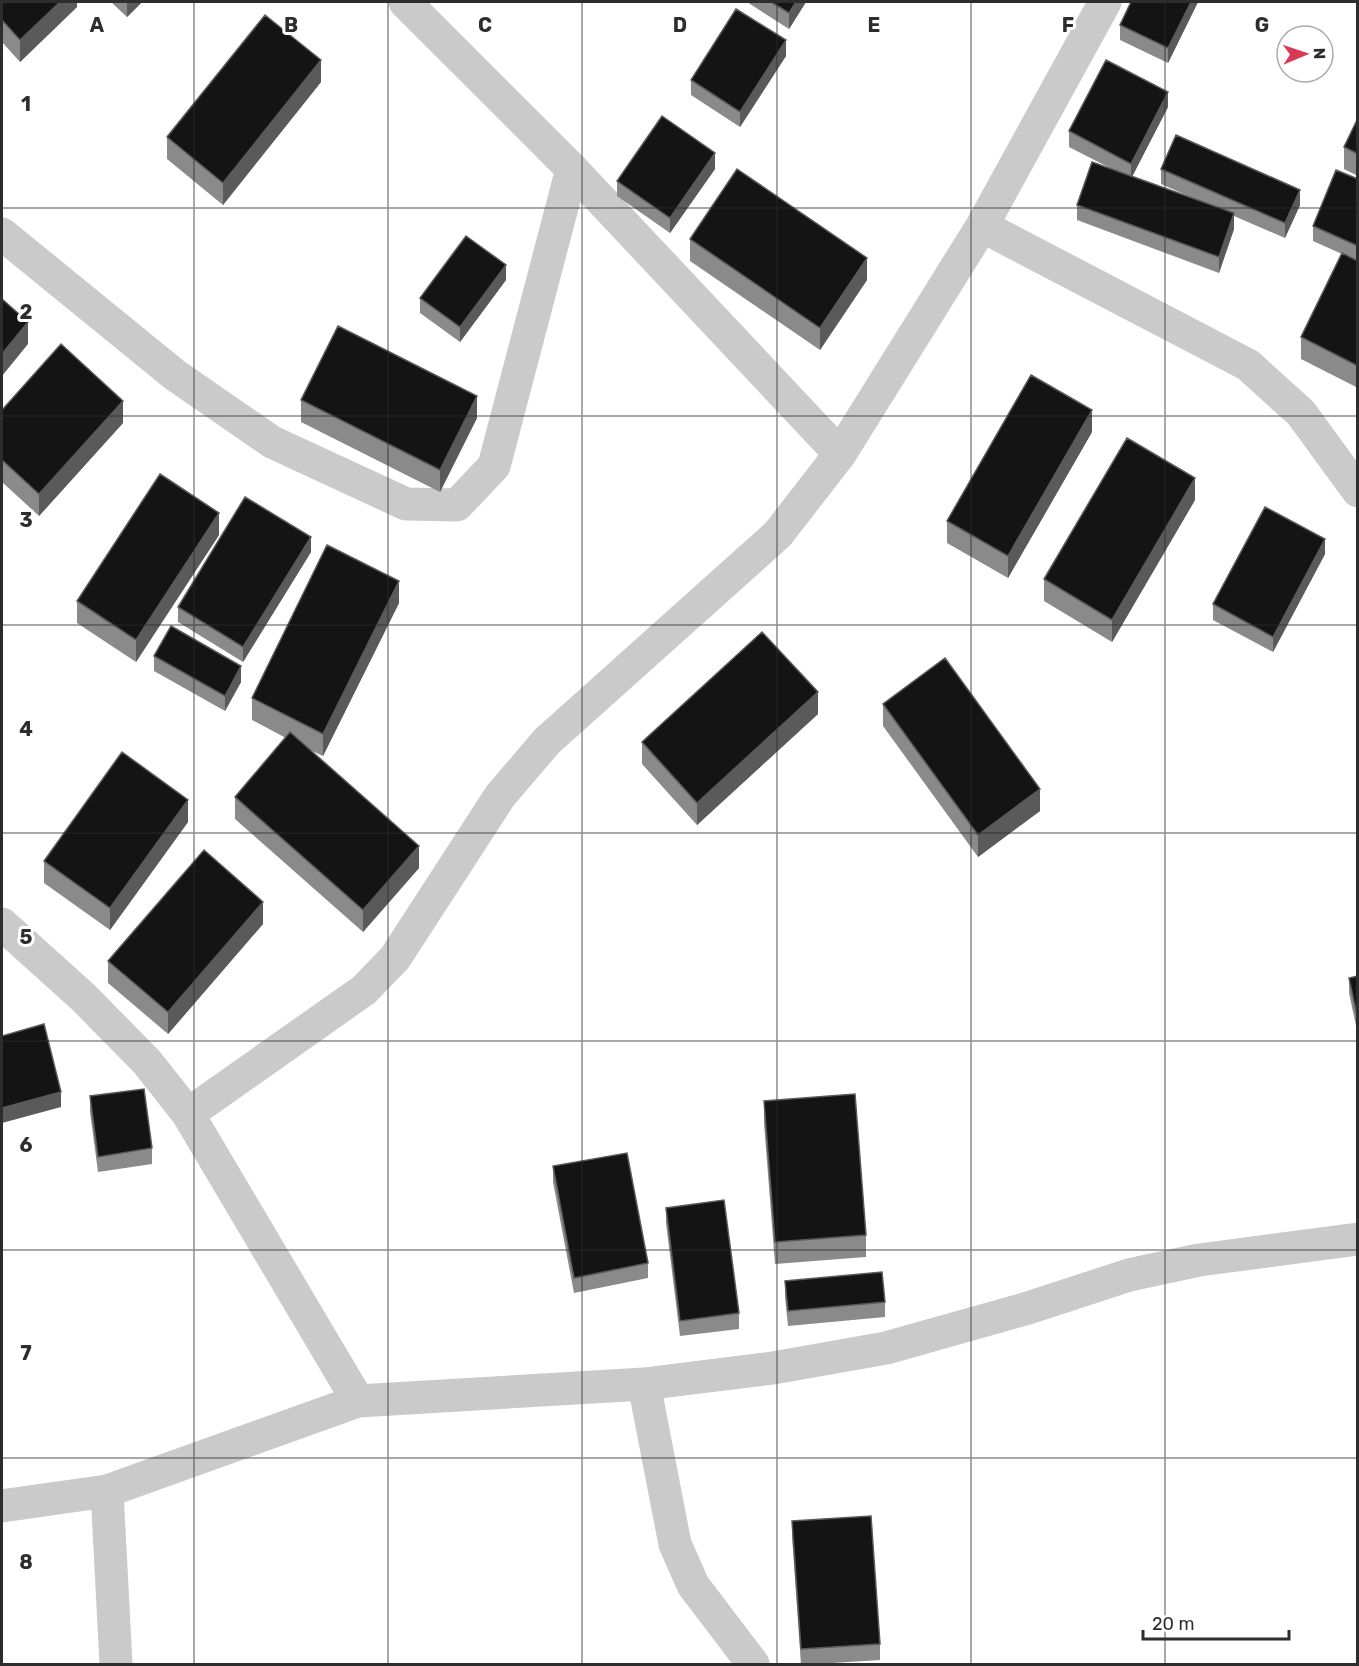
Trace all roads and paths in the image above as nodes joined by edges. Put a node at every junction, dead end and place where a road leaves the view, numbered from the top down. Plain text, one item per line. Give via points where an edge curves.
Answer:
1 (405, 2) edge
2 (1105, 2) edge
3 (572, 169) junction
4 (982, 226) junction
5 (2, 234) edge
6 (840, 454) junction
7 (1358, 491) edge
8 (2, 924) edge
9 (188, 1114) junction
10 (1358, 1239) edge
11 (644, 1384) junction
12 (358, 1401) junction
13 (107, 1491) junction
14 (2, 1506) edge
15 (116, 1665) edge
16 (753, 1665) edge

1 - 3 street
2 - 4 street
3 - 5 street via 494,466 457,505 406,504 272,442 175,375
3 - 6 street
4 - 6 street
4 - 7 street via 1248,365 1301,413
6 - 9 street via 778,534 547,741 500,796 395,958 364,990
8 - 9 street via 147,1062
9 - 12 street
10 - 11 street via 1199,1260 1129,1275 886,1348 773,1368
11 - 12 street
11 - 16 street via 675,1544 693,1585
12 - 13 street
13 - 14 street
13 - 15 street

